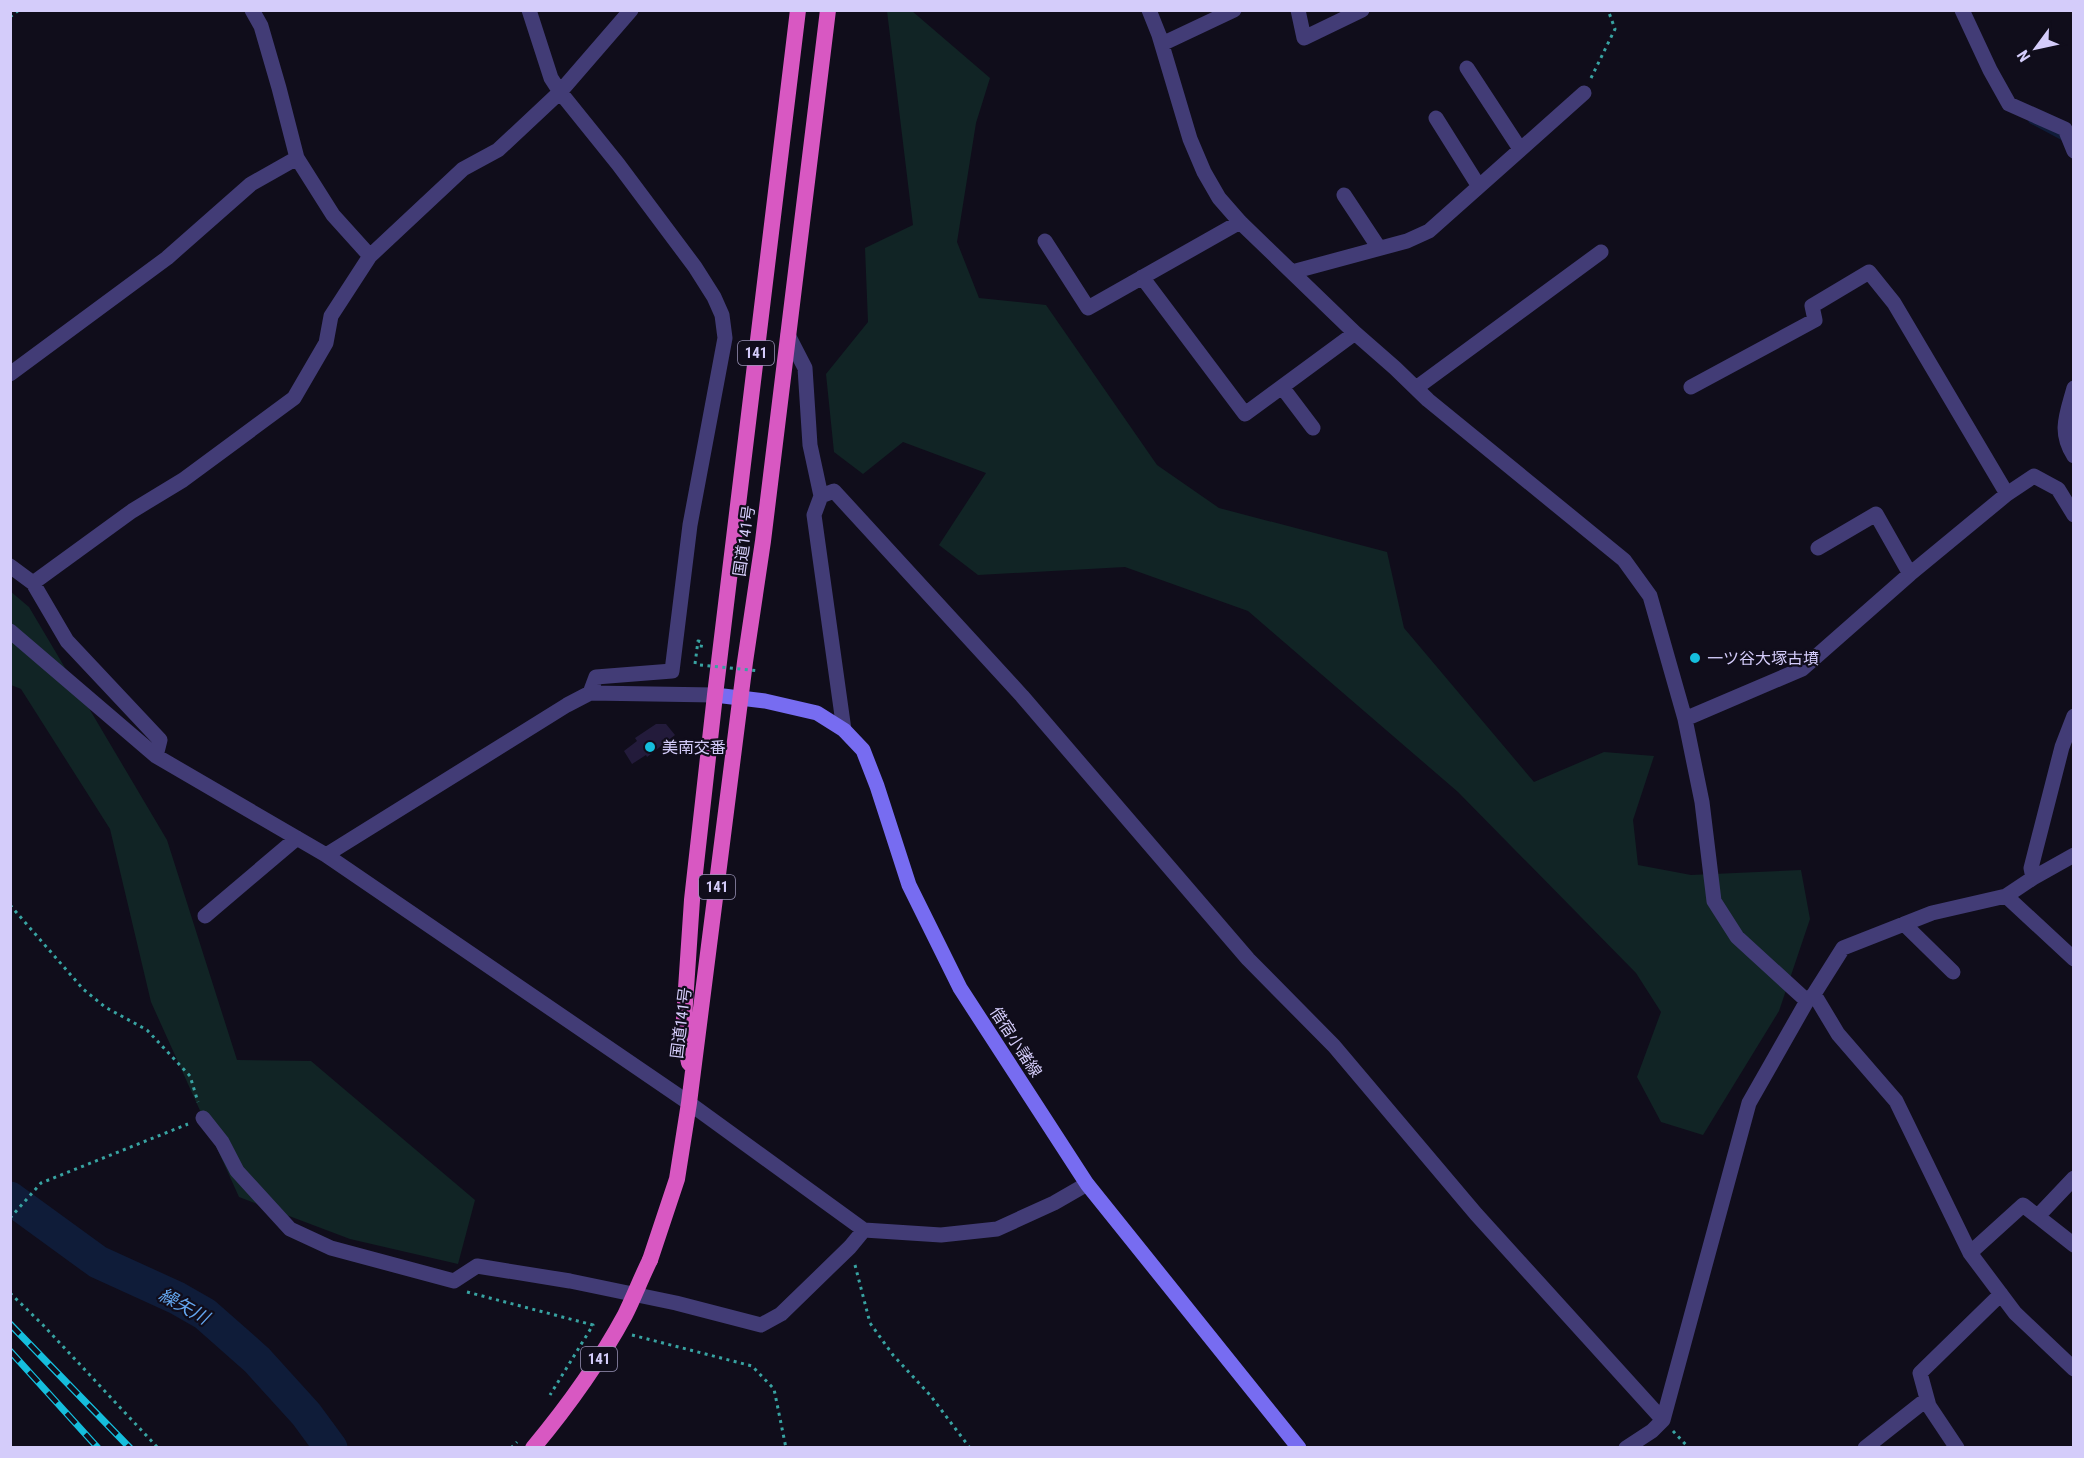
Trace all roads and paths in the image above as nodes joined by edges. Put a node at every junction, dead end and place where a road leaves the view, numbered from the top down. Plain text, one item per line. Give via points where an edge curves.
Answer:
1 (19, 10) edge
2 (252, 10) edge
3 (529, 10) edge
4 (631, 10) edge
5 (798, 10) edge
6 (828, 10) edge
7 (1149, 10) edge
8 (1234, 10) edge
9 (1298, 10) edge
10 (1362, 10) edge
11 (1608, 10) edge
12 (1962, 10) edge
13 (10, 17) edge
14 (1162, 44) junction
15 (1467, 68) dead end
16 (560, 92) junction
17 (1584, 93) joint
18 (1436, 118) dead end
19 (1520, 149) junction
20 (2073, 151) edge
21 (297, 158) junction
22 (1478, 185) junction
23 (1344, 195) dead end
24 (1240, 222) junction
25 (1045, 241) dead end
26 (1379, 248) junction
27 (1601, 252) dead end
28 (370, 256) junction
29 (1292, 272) junction
30 (1142, 277) junction
31 (1355, 333) junction
32 (788, 334) junction
33 (10, 374) edge
34 (1282, 387) junction
35 (1691, 387) dead end
36 (1416, 388) junction
37 (2073, 388) edge
38 (1313, 428) dead end
39 (2073, 456) edge
40 (2007, 494) junction
41 (821, 496) junction
42 (2073, 515) edge
43 (1818, 548) dead end
44 (10, 566) edge
45 (1910, 574) junction
46 (33, 583) junction
47 (10, 631) edge
48 (695, 664) dead end
49 (759, 671) dead end
50 (590, 693) junction
51 (714, 695) junction
52 (741, 699) junction
53 (2073, 716) edge
54 (1685, 719) junction
55 (844, 730) junction
56 (156, 756) junction
57 (297, 838) junction
58 (326, 855) junction
59 (2073, 855) edge
60 (2033, 878) junction
61 (2006, 896) junction
62 (10, 905) edge
63 (205, 916) dead end
64 (1904, 924) junction
65 (2073, 959) edge
66 (1953, 972) dead end
67 (1810, 998) junction
68 (692, 1075) junction
69 (689, 1103) junction
70 (203, 1118) junction
71 (2073, 1178) edge
72 (1087, 1184) junction
73 (2038, 1216) junction
74 (10, 1218) edge
75 (864, 1230) junction
76 (2073, 1245) edge
77 (850, 1247) junction
78 (1970, 1253) junction
79 (454, 1281) junction
80 (10, 1293) edge
81 (2001, 1294) junction
82 (627, 1334) dead end
83 (2073, 1369) edge
84 (549, 1396) dead end
85 (1927, 1399) junction
86 (1663, 1420) junction
87 (525, 1444) edge
88 (158, 1448) edge
89 (511, 1448) edge
90 (786, 1448) edge
91 (970, 1448) edge
92 (1299, 1448) edge
93 (1626, 1448) edge
94 (1689, 1448) edge
95 (1865, 1448) edge
96 (1957, 1448) edge

1 - 13 path
2 - 21 street via 261,26
3 - 16 street via 551,78
4 - 16 street
5 - 51 highway, 国道141号 / 141
6 - 32 highway, 国道141号 / 141
7 - 14 street
8 - 14 street
9 - 10 street via 1304,38
11 - 17 path via 1615,29
12 - 20 street via 2009,104 2065,129
14 - 24 street via 1190,139 1204,172 1219,198
15 - 19 street
16 - 28 street via 498,150 463,170
16 - 50 street via 695,267 722,315 724,338 690,525 672,671 596,677
17 - 19 street
18 - 22 street
19 - 22 street
21 - 28 street via 333,215
21 - 33 street via 251,184 167,258
22 - 26 street via 1429,231
23 - 26 street
24 - 29 street
24 - 30 street
25 - 30 street via 1088,308
26 - 29 street
27 - 36 street
28 - 46 street via 331,316 326,343 294,399
29 - 31 street
30 - 34 street via 1245,414
31 - 34 street
31 - 36 street
32 - 41 street via 805,368 810,445
32 - 52 highway, 国道141号 / 141
34 - 38 street
35 - 40 street via 1815,320 1812,306 1869,272 1894,303
36 - 54 street via 1624,560 1650,596
37 - 39 street via 2065,423 2066,444
40 - 42 street via 2034,476 2058,489
40 - 45 street
41 - 55 street via 814,515
41 - 86 street via 834,491 1022,696 1248,959 1334,1046 1476,1214
43 - 45 street via 1876,514
44 - 46 street
45 - 54 street via 1802,669
46 - 56 street via 67,642 160,740
47 - 56 street
48 - 49 path, bridge via 698,641 702,642 700,664
50 - 51 street
50 - 58 street
51 - 52 main road, 借宿小諸線
51 - 68 highway, 国道141号 / 141 via 692,900 683,1033
52 - 55 main road, 借宿小諸線 via 817,713
52 - 68 highway, 国道141号 / 141
53 - 60 street via 2031,868
54 - 67 street via 1702,802 1714,901 1737,937
55 - 72 main road, 借宿小諸線 via 863,750 909,885 960,988
56 - 57 street
57 - 58 street
57 - 63 street
58 - 69 street
59 - 60 street
60 - 61 street
61 - 64 street via 1932,913
61 - 65 street
62 - 70 path via 83,988 147,1030 190,1076
64 - 66 street
64 - 67 street via 1843,948
67 - 78 street via 1896,1101
67 - 86 street via 1749,1103
68 - 69 highway, 国道141号 / 141
69 - 75 street
69 - 87 highway, 国道141号 / 141, bridge via 677,1179 650,1260 625,1314 563,1412
70 - 74 path via 41,1183
70 - 79 street via 222,1142 237,1171 290,1229 331,1248
71 - 73 street
72 - 75 street via 997,1229 941,1235
72 - 92 main road, 借宿小諸線
73 - 76 street
73 - 78 street via 2023,1204
75 - 77 street
77 - 79 street via 782,1314 760,1325 676,1303 477,1266
77 - 91 path via 870,1323
78 - 81 street
79 - 84 path via 468,1293 593,1325
80 - 88 path
81 - 83 street via 2015,1313
81 - 85 street via 1920,1373
82 - 90 path via 752,1366 774,1389
85 - 95 street
85 - 96 street
86 - 93 street
86 - 94 path
87 - 89 path

